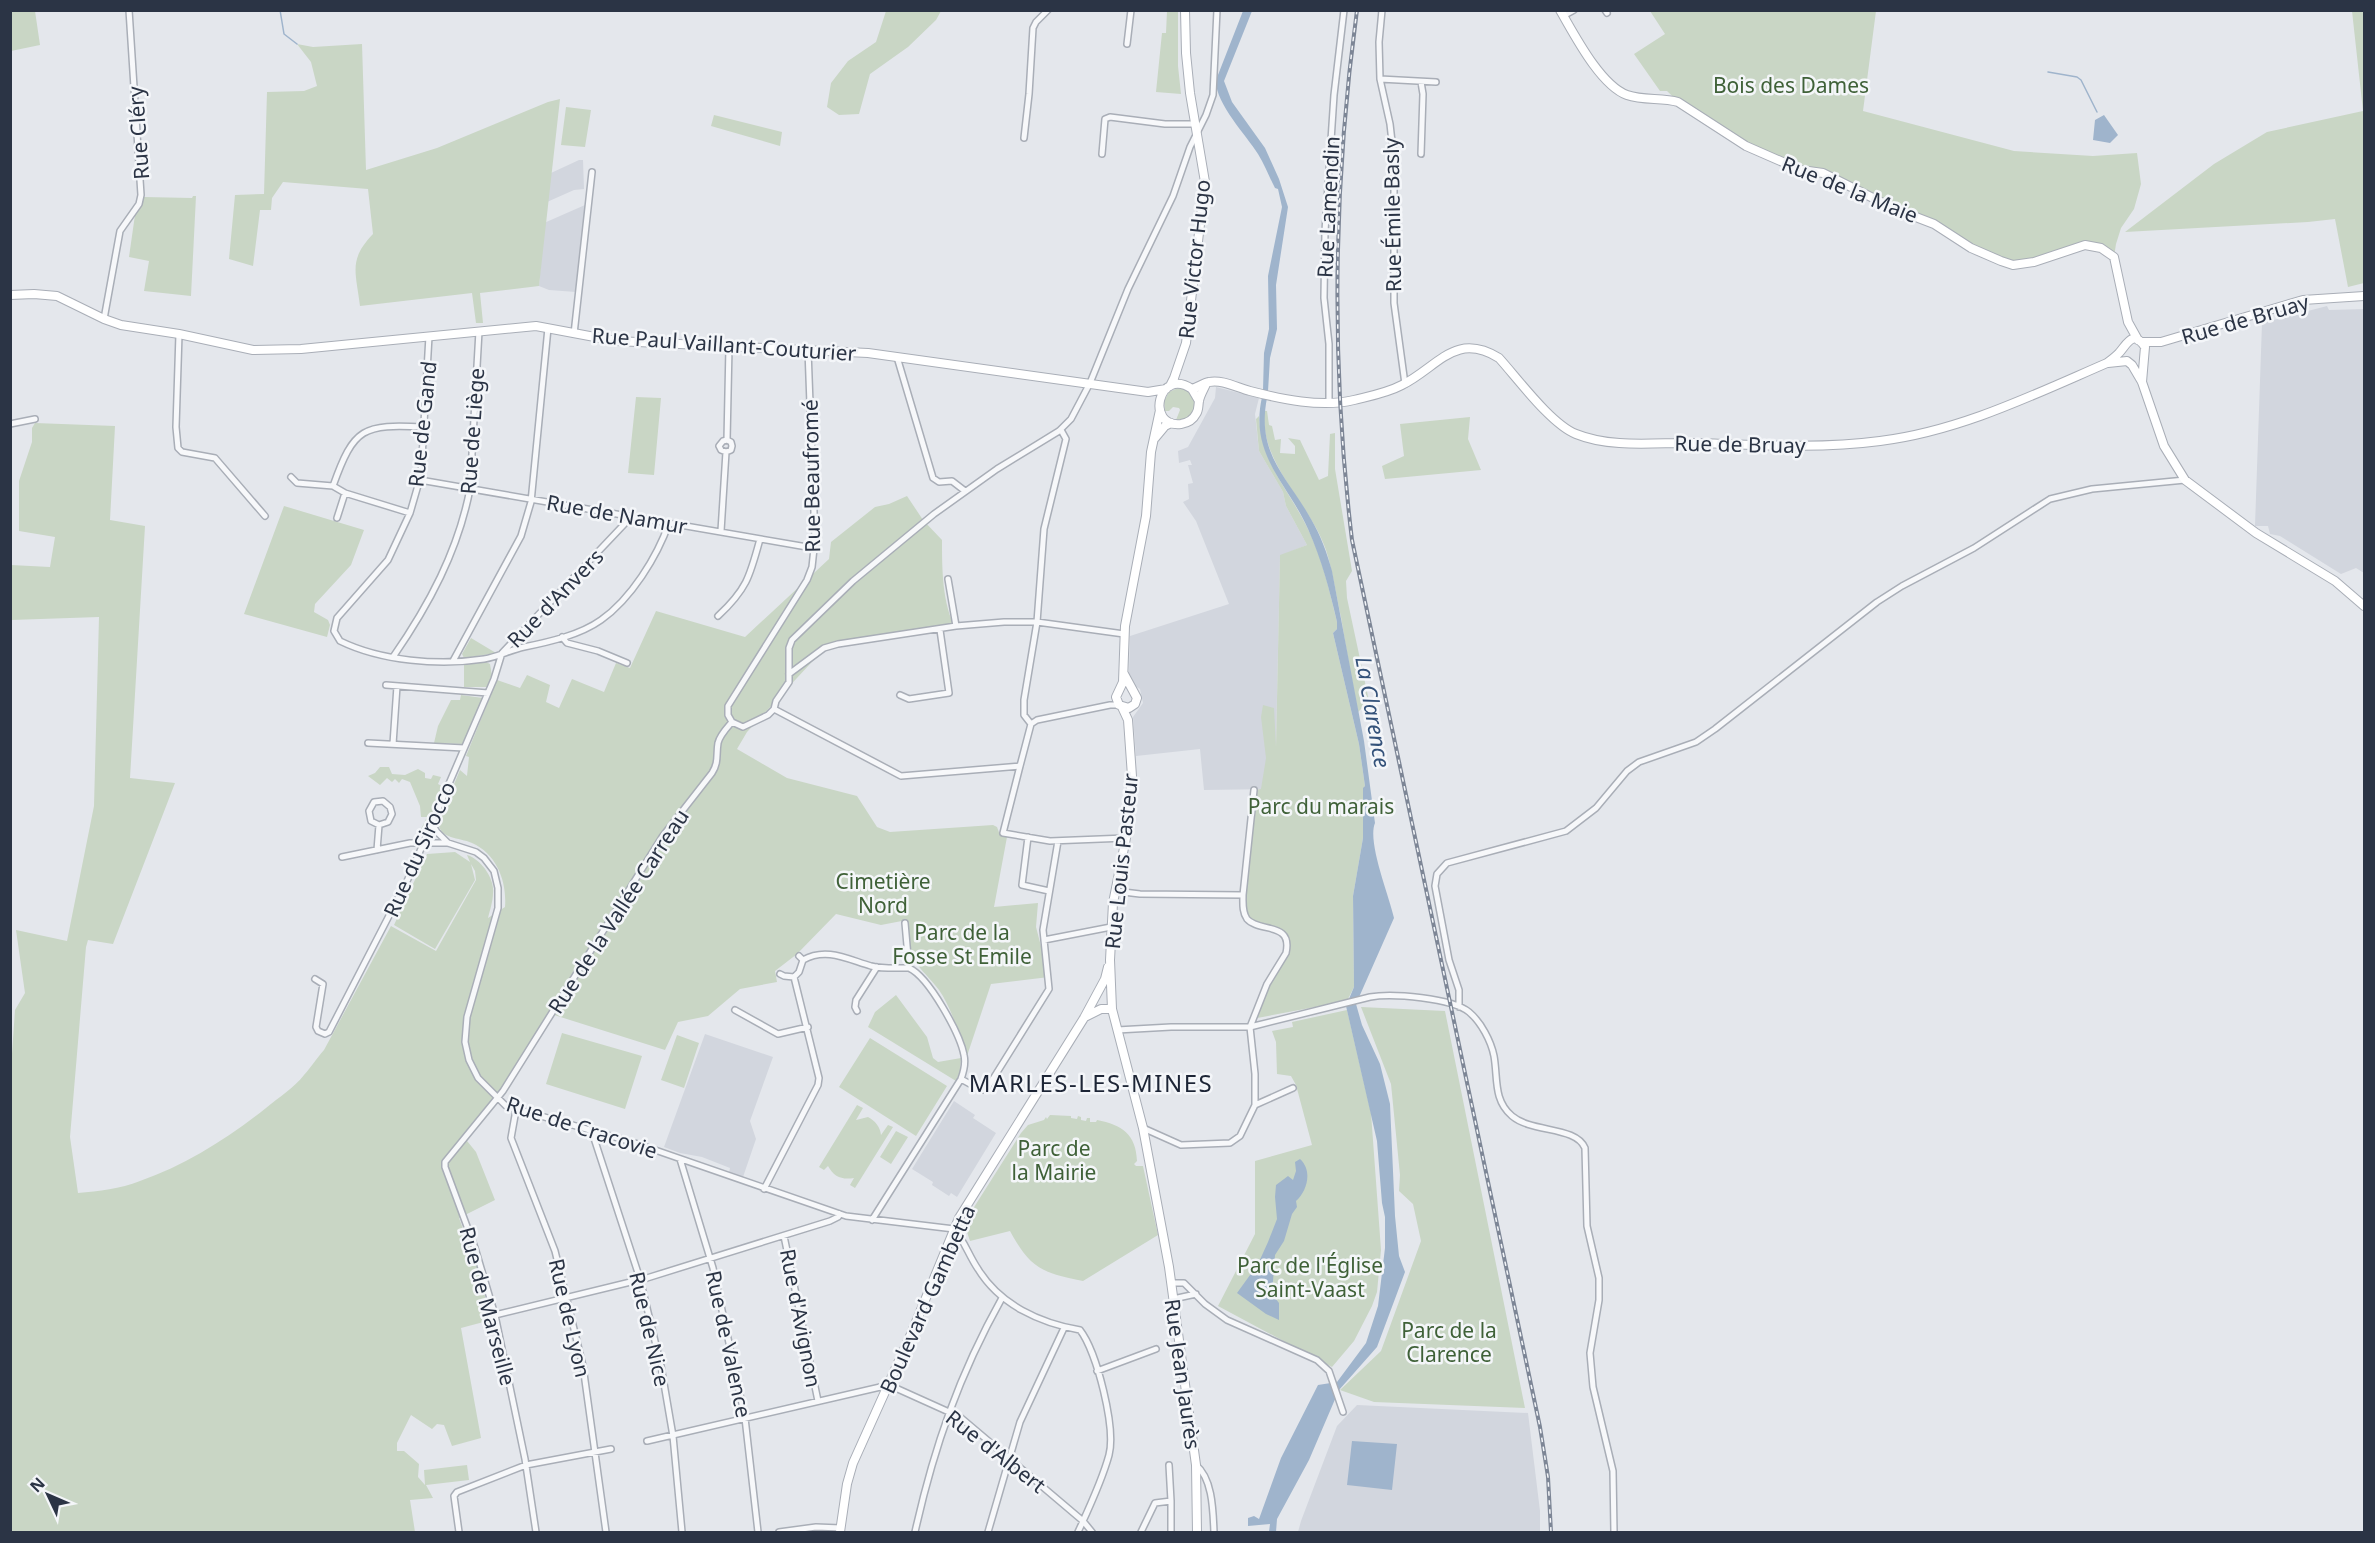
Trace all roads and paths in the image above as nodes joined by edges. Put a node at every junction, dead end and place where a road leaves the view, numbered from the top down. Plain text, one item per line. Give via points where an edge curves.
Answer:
1 (129, 10) edge
2 (1048, 10) edge
3 (1131, 10) edge
4 (1185, 10) edge
5 (1217, 10) edge
6 (1344, 10) edge
7 (1382, 10) edge
8 (1574, 10) edge
9 (1561, 13) edge
10 (1127, 44) dead end
11 (1380, 80) junction
12 (1421, 82) junction
13 (1436, 82) dead end
14 (1195, 124) junction
15 (1197, 133) junction
16 (1024, 138) dead end
17 (1102, 154) dead end
18 (1421, 154) dead end
19 (592, 172) dead end
20 (10, 295) edge
21 (2364, 296) edge
22 (104, 319) junction
23 (2128, 322) junction
24 (548, 328) junction
25 (479, 331) junction
26 (179, 334) junction
27 (574, 334) junction
28 (429, 336) junction
29 (2139, 341) junction
30 (2161, 342) junction
31 (729, 347) junction
32 (2122, 347) junction
33 (808, 350) junction
34 (2144, 356) junction
35 (897, 357) junction
36 (2128, 362) junction
37 (2107, 363) junction
38 (1179, 368) junction
39 (2142, 382) junction
40 (1090, 383) junction
41 (1206, 384) junction
42 (1405, 384) junction
43 (1168, 387) junction
44 (1189, 387) junction
45 (1148, 392) junction
46 (1199, 401) junction
47 (1329, 403) junction
48 (1159, 407) junction
49 (35, 419) dead end
50 (1171, 423) junction
51 (10, 424) edge
52 (424, 427) junction
53 (1061, 430) junction
54 (727, 440) junction
55 (1154, 440) junction
56 (726, 452) junction
57 (291, 477) dead end
58 (420, 480) junction
59 (2185, 480) junction
60 (333, 486) junction
61 (471, 489) junction
62 (965, 491) junction
63 (345, 493) junction
64 (531, 499) junction
65 (410, 513) junction
66 (266, 516) dead end
67 (632, 516) junction
68 (337, 518) dead end
69 (669, 523) junction
70 (721, 531) junction
71 (760, 539) junction
72 (813, 550) junction
73 (948, 579) dead end
74 (2364, 606) edge
75 (718, 616) dead end
76 (1037, 622) junction
77 (956, 626) junction
78 (940, 630) junction
79 (1124, 634) junction
80 (562, 637) junction
81 (502, 653) junction
82 (393, 657) junction
83 (453, 661) junction
84 (627, 663) dead end
85 (789, 674) junction
86 (1124, 674) junction
87 (386, 685) dead end
88 (397, 686) junction
89 (1132, 688) junction
90 (1119, 692) junction
91 (488, 693) junction
92 (900, 695) dead end
93 (1105, 707) junction
94 (1124, 707) junction
95 (774, 709) junction
96 (732, 722) junction
97 (1031, 724) junction
98 (368, 743) dead end
99 (393, 744) junction
100 (464, 748) junction
101 (1020, 766) junction
102 (1254, 790) dead end
103 (432, 824) junction
104 (379, 825) junction
105 (1028, 837) junction
106 (1126, 838) junction
107 (1058, 841) junction
108 (448, 843) junction
109 (423, 844) junction
110 (377, 850) junction
111 (342, 857) dead end
112 (1049, 891) junction
113 (1115, 891) junction
114 (1243, 895) junction
115 (905, 923) dead end
116 (1111, 927) junction
117 (1044, 940) junction
118 (1110, 960) junction
119 (877, 967) junction
120 (909, 968) junction
121 (780, 974) dead end
122 (794, 977) junction
123 (315, 980) dead end
124 (332, 981) dead end
125 (323, 984) junction
126 (1095, 998) junction
127 (1112, 998) junction
128 (1459, 1007) junction
129 (1112, 1009) junction
130 (735, 1010) dead end
131 (857, 1011) dead end
132 (1084, 1018) junction
133 (808, 1027) junction
134 (1250, 1027) junction
135 (1117, 1030) junction
136 (961, 1079) junction
137 (1293, 1088) dead end
138 (496, 1099) junction
139 (1255, 1105) junction
140 (516, 1110) junction
141 (1143, 1128) junction
142 (592, 1132) junction
143 (680, 1159) junction
144 (764, 1189) junction
145 (840, 1214) junction
146 (873, 1220) junction
147 (954, 1228) junction
148 (784, 1236) junction
149 (711, 1258) junction
150 (640, 1279) junction
151 (1171, 1283) junction
152 (1196, 1294) junction
153 (567, 1297) junction
154 (1002, 1298) junction
155 (1173, 1299) junction
156 (495, 1315) junction
157 (1064, 1328) junction
158 (1156, 1349) dead end
159 (1097, 1371) junction
160 (889, 1385) junction
161 (818, 1401) junction
162 (948, 1411) junction
163 (1343, 1412) dead end
164 (745, 1419) junction
165 (673, 1436) junction
166 (647, 1441) dead end
167 (611, 1449) dead end
168 (596, 1452) junction
169 (1009, 1459) junction
170 (526, 1465) junction
171 (1169, 1465) dead end
172 (1196, 1465) junction
173 (1171, 1501) junction
174 (1083, 1521) junction
175 (840, 1530) edge
176 (459, 1533) edge
177 (536, 1533) edge
178 (606, 1533) edge
179 (682, 1533) edge
180 (758, 1533) edge
181 (779, 1533) edge
182 (915, 1533) edge
183 (988, 1533) edge
184 (1078, 1533) edge
185 (1092, 1533) edge
186 (1141, 1533) edge
187 (1171, 1533) edge
188 (1197, 1533) edge
189 (1214, 1533) edge
190 (1614, 1533) edge

1 - 22 street, Rue Cléry via 141,195 120,231
2 - 16 street via 1033,28
3 - 10 street
4 - 14 main road, Rue Victor Hugo
5 - 15 street via 1213,95
6 - 47 street, Rue Lamendin via 1325,231
7 - 11 street, Rue Émile Basly
8 - 9 street
9 - 23 main road, Rue de la Maie via 1589,58 1625,94 1678,102 1746,146 1801,170 1823,174 1934,224 1971,248 2013,265 2085,245 2101,248 2115,257
11 - 12 street
11 - 42 street, Rue Émile Basly via 1394,160 1394,303
12 - 13 street
12 - 18 street
14 - 15 main road, Rue Victor Hugo
14 - 17 street via 1110,117 1105,119
15 - 38 main road, Rue Victor Hugo via 1205,182 1186,343
15 - 40 street
19 - 27 street
20 - 22 main road, Rue Paul Vaillant-Couturier via 57,296
21 - 30 main road, Rue de Bruay via 2303,300
22 - 26 main road, Rue Paul Vaillant-Couturier
23 - 29 main road
23 - 32 main road
24 - 25 main road, Rue Paul Vaillant-Couturier
24 - 27 main road, Rue Paul Vaillant-Couturier
24 - 64 street
25 - 28 main road, Rue Paul Vaillant-Couturier
25 - 61 street, Rue de Liège
26 - 28 main road, Rue Paul Vaillant-Couturier via 263,351
26 - 66 street via 178,448 215,458
27 - 31 main road, Rue Paul Vaillant-Couturier via 616,341
28 - 52 street, Rue de Gand
29 - 30 main road
29 - 32 main road via 2128,340
29 - 34 main road via 2145,347
30 - 34 main road
31 - 33 main road, Rue Paul Vaillant-Couturier
31 - 54 street
32 - 36 main road via 2122,356
32 - 37 main road
33 - 35 main road, Rue Paul Vaillant-Couturier
33 - 72 street, Rue Beaufromé
34 - 36 main road via 2138,362
34 - 39 main road
35 - 40 main road, Rue Paul Vaillant-Couturier
35 - 62 street via 933,478 939,482 952,481
36 - 37 main road
36 - 39 main road
37 - 42 main road, Rue de Bruay via 1958,424 1879,441 1822,444 1623,442 1575,434 1556,421 1499,358 1475,348 1452,351
38 - 43 main road, Rue Victor Hugo
38 - 44 main road, Rue Victor Hugo
39 - 59 main road via 2164,446
40 - 45 main road, Rue Paul Vaillant-Couturier
40 - 53 street
41 - 44 main road
41 - 46 main road
41 - 47 main road, Rue de Bruay via 1221,383
42 - 47 main road, Rue de Bruay
43 - 44 main road
43 - 45 main road
43 - 48 main road via 1161,395
44 - 46 main road
45 - 48 main road via 1155,396
46 - 50 main road via 1198,412 1191,420
48 - 50 main road
48 - 55 main road
49 - 51 street
50 - 55 main road
52 - 58 street, Rue de Gand
52 - 60 street via 381,426 358,437 343,456
53 - 62 street
53 - 76 street via 1065,439 1044,529
54 - 56 street via 732,446
54 - 56 street via 720,446
55 - 79 main road via 1146,516
56 - 70 street
57 - 60 street via 297,483
58 - 61 street, Rue de Namur
58 - 65 street, Rue de Gand
59 - 74 main road via 2256,533 2335,581
59 - 128 street via 2069,493 2050,499 1974,548 1877,602 1696,742 1639,762 1578,824 1557,834 1452,861 1442,867 1435,886 1439,917 1459,990
60 - 63 street
61 - 64 street, Rue de Namur
61 - 82 street, Rue de Liège via 446,567
62 - 85 street via 853,581 792,640
63 - 65 street
63 - 68 street
64 - 67 street, Rue de Namur
64 - 83 street via 521,536
65 - 82 street, Rue de Gand via 388,560 337,618 334,631 346,644
67 - 69 street, Rue de Namur
67 - 81 street, Rue d'Anvers
69 - 70 street, Rue de Namur
69 - 80 street via 642,575 620,604 599,621
70 - 71 street, Rue de Namur
71 - 72 street, Rue de Namur
71 - 75 street via 743,590
72 - 96 street, Rue Beaufromé via 807,580 728,705
73 - 77 street
76 - 77 street
76 - 79 street
76 - 97 street via 1024,700 1024,714
77 - 78 street
78 - 85 street via 824,648
78 - 92 street via 949,693 909,699
79 - 86 main road
80 - 81 street
80 - 84 street via 567,643
81 - 83 street via 483,660
81 - 91 street, Rue du Sirocco
82 - 83 street
85 - 95 street via 789,682
86 - 89 main road
86 - 90 main road
87 - 88 street
88 - 91 street
88 - 99 street
89 - 90 main road
89 - 94 main road via 1137,698 1135,704
90 - 93 street
90 - 94 main road
91 - 100 street, Rue du Sirocco
93 - 94 street
93 - 97 street
94 - 106 main road, Rue Louis Pasteur via 1132,776
95 - 96 street via 743,727
95 - 101 street via 901,776
96 - 138 street, Rue de la Vallée Carreau via 718,743 718,762 712,773 662,837
97 - 101 street
98 - 99 street
99 - 100 street
100 - 103 street, Rue du Sirocco
101 - 105 street via 1002,830
102 - 114 street
103 - 108 street
103 - 109 street, Rue du Sirocco
104 - 104 street via 371,821 369,811 375,802 383,801 392,814 388,822
104 - 110 street
105 - 107 street
105 - 112 street via 1022,885
106 - 107 street
106 - 113 main road, Rue Louis Pasteur
107 - 112 street
108 - 109 street, Rue de Cracovie
108 - 138 street, Rue de Cracovie via 468,848 484,858 494,872 498,888 498,908 466,1017 465,1042 478,1078
109 - 110 street, Rue de Cracovie via 414,842
109 - 125 street, Rue du Sirocco via 329,1032 321,1033 316,1027
110 - 111 street, Rue de Cracovie
112 - 117 street
113 - 114 street
113 - 116 main road, Rue Louis Pasteur
114 - 134 street via 1246,918 1276,929 1287,946 1259,1000
115 - 120 street
116 - 117 street
116 - 118 main road, Rue Louis Pasteur
117 - 136 street via 1049,989 989,1087 981,1090
118 - 126 main road, Boulevard Gambetta
118 - 127 main road, Rue Louis Pasteur
119 - 120 street
119 - 122 street via 818,953 801,958
119 - 131 street via 856,1000
120 - 136 street via 916,971 938,1000 962,1048 965,1059
121 - 122 street
122 - 133 street
123 - 125 street
124 - 125 street
126 - 127 main road
126 - 132 main road, Boulevard Gambetta
127 - 129 main road, Rue Louis Pasteur
128 - 134 street via 1410,996 1386,996
128 - 190 street via 1473,1017 1490,1043 1497,1092 1506,1110 1523,1123 1582,1140 1585,1148 1587,1226 1599,1278 1590,1353 1593,1387 1613,1471
129 - 132 main road via 1091,1012
129 - 135 main road, Rue Louis Pasteur
130 - 133 street via 778,1034
132 - 147 main road, Boulevard Gambetta
133 - 144 street via 819,1073 818,1085
134 - 135 street
134 - 139 street
135 - 141 main road, Rue Louis Pasteur
136 - 146 street
137 - 139 street
138 - 140 street, Rue de Cracovie
138 - 156 street, Rue de Marseille via 444,1167
139 - 141 street via 1240,1136 1230,1143 1181,1145
140 - 142 street, Rue de Cracovie
140 - 153 street, Rue de Lyon via 511,1138 555,1251
141 - 151 main road, Rue Louis Pasteur
142 - 143 street, Rue de Cracovie
142 - 150 street, Rue de Nice
143 - 144 street, Rue de Cracovie
143 - 149 street, Rue de Valence
144 - 145 street, Rue de Cracovie
145 - 146 street, Rue de Cracovie
145 - 148 street
146 - 147 street, Rue de Cracovie
147 - 154 street via 978,1270
147 - 160 main road, Boulevard Gambetta
148 - 149 street
148 - 161 street, Rue d'Avignon
149 - 150 street
149 - 164 street, Rue de Valence
150 - 153 street
150 - 165 street, Rue de Nice
151 - 152 street via 1184,1283
151 - 155 main road, Rue Jean Jaurès
152 - 155 street
152 - 163 street via 1227,1320 1317,1360 1332,1378
153 - 156 street
153 - 168 street, Rue de Lyon via 583,1366
154 - 157 street via 1032,1316
154 - 162 street
155 - 172 main road, Rue Jean Jaurès
156 - 170 street, Rue de Marseille
157 - 159 street via 1080,1330 1086,1337
157 - 169 street via 1020,1422
158 - 159 street
159 - 174 street via 1112,1434 1109,1455
160 - 161 street
160 - 162 street, Rue d'Albert
160 - 175 main road, Boulevard Gambetta via 853,1463
161 - 164 street
162 - 169 street, Rue d'Albert
162 - 182 street
164 - 165 street
164 - 180 street, Rue de Valence
165 - 166 street
165 - 179 street, Rue de Nice
167 - 168 street
168 - 170 street
168 - 178 street, Rue de Lyon
169 - 174 street, Rue d'Albert
169 - 183 street
170 - 176 street via 455,1494
170 - 177 street, Rue de Marseille
171 - 173 street
172 - 188 main road, Rue Jean Jaurès
172 - 189 street, Rue Jean Jaurès via 1206,1480
173 - 186 street via 1155,1503
173 - 187 street
174 - 184 street
174 - 185 street, Rue d'Albert
175 - 181 street via 816,1527

